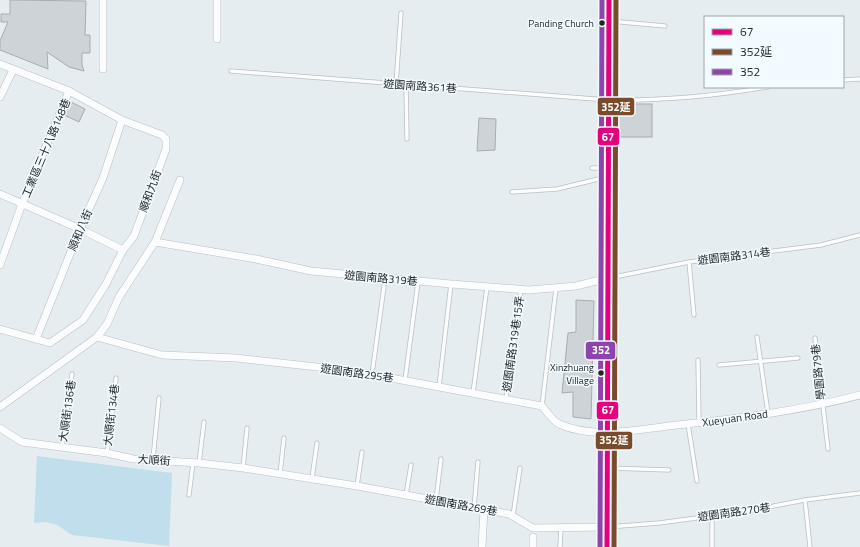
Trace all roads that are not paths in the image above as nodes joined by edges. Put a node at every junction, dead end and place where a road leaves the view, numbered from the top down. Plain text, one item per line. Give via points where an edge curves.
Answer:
1 (103, 0) edge
2 (217, 0) edge
3 (609, 0) edge
4 (401, 13) dead end
5 (609, 21) junction
6 (664, 26) dead end
7 (217, 39) dead end
8 (0, 64) edge
9 (103, 69) dead end
10 (13, 70) junction
11 (231, 71) dead end
12 (860, 79) edge
13 (844, 80) edge
14 (396, 84) junction
15 (406, 85) junction
16 (762, 88) edge
17 (69, 91) junction
18 (0, 97) edge
19 (608, 100) junction
20 (122, 120) junction
21 (407, 140) dead end
22 (592, 168) dead end
23 (608, 173) junction
24 (180, 180) dead end
25 (512, 192) dead end
26 (0, 194) edge
27 (22, 204) junction
28 (80, 229) junction
29 (860, 235) edge
30 (155, 242) junction
31 (123, 250) junction
32 (690, 262) junction
33 (0, 264) edge
34 (385, 278) junction
35 (608, 278) junction
36 (418, 282) junction
37 (450, 284) junction
38 (486, 287) junction
39 (556, 288) junction
40 (521, 289) junction
41 (694, 315) dead end
42 (0, 328) edge
43 (97, 337) junction
44 (757, 337) dead end
45 (815, 338) dead end
46 (36, 339) junction
47 (798, 358) dead end
48 (698, 360) dead end
49 (760, 362) junction
50 (719, 365) dead end
51 (72, 374) dead end
52 (372, 374) junction
53 (116, 378) dead end
54 (405, 380) junction
55 (439, 387) junction
56 (473, 393) junction
57 (860, 395) edge
58 (159, 398) dead end
59 (506, 399) junction
60 (822, 405) junction
61 (0, 406) edge
62 (542, 406) junction
63 (768, 413) junction
64 (204, 422) dead end
65 (699, 423) junction
66 (688, 424) junction
67 (0, 428) edge
68 (247, 428) dead end
69 (608, 432) junction
70 (284, 438) dead end
71 (317, 442) dead end
72 (62, 447) junction
73 (828, 449) dead end
74 (362, 452) dead end
75 (107, 453) junction
76 (153, 459) junction
77 (441, 459) dead end
78 (478, 462) dead end
79 (196, 463) junction
80 (411, 465) dead end
81 (243, 468) junction
82 (520, 468) dead end
83 (608, 468) junction
84 (669, 470) dead end
85 (280, 474) junction
86 (312, 478) junction
87 (697, 482) dead end
88 (357, 486) junction
89 (860, 493) edge
90 (189, 495) dead end
91 (406, 495) junction
92 (805, 500) junction
93 (436, 501) junction
94 (474, 508) junction
95 (484, 509) junction
96 (712, 515) junction
97 (513, 516) junction
98 (561, 527) junction
99 (608, 527) junction
100 (533, 538) dead end
101 (482, 547) edge
102 (533, 547) edge
103 (560, 547) edge
104 (608, 547) edge
105 (712, 547) edge
106 (810, 547) edge

1 - 9 street
2 - 7 street
3 - 5 street
4 - 14 lane
5 - 6 lane
5 - 19 street
8 - 10 street, 順和九街
10 - 17 street, 順和九街
10 - 18 street
11 - 14 lane, 遊園南路361巷
12 - 13 lane
14 - 15 lane, 遊園南路361巷
15 - 19 lane, 遊園南路361巷
15 - 21 lane
16 - 19 lane, 遊園南路361巷 via 647,101
17 - 20 street, 順和九街
17 - 27 street, 工業區三十八路148巷
19 - 23 street
20 - 28 street, 順和八街 via 103,178
20 - 31 street, 順和九街 via 166,139 166,149 134,236
22 - 23 lane
23 - 25 lane via 557,189
23 - 35 street
24 - 30 street
26 - 27 street
27 - 28 street
27 - 33 street, 工業區三十八路148巷
28 - 31 street
28 - 46 street, 順和八街
29 - 32 lane, 遊園南路314巷 via 821,245
30 - 34 street, 遊園南路319巷 via 311,272
30 - 43 street via 119,297 107,324
31 - 46 street, 順和九街 via 106,284 83,320 50,343
32 - 35 lane, 遊園南路314巷
32 - 41 lane
34 - 36 street, 遊園南路319巷
34 - 52 lane
35 - 39 street, 遊園南路319巷
35 - 69 street
36 - 37 street, 遊園南路319巷
36 - 54 lane
37 - 38 street, 遊園南路319巷
37 - 55 lane
38 - 40 street, 遊園南路319巷
38 - 56 lane
39 - 40 street, 遊園南路319巷
39 - 62 lane
40 - 59 lane, 遊園南路319巷15弄
42 - 46 street, 順和九街
43 - 52 street, 遊園南路295巷 via 162,355 236,358
43 - 61 street
44 - 49 lane
45 - 60 lane, 學園路79巷
47 - 49 lane
48 - 65 lane
49 - 50 lane
49 - 63 lane
51 - 72 lane, 大順街136巷
52 - 54 street, 遊園南路295巷
53 - 75 lane, 大順街134巷
54 - 55 street, 遊園南路295巷
55 - 56 street, 遊園南路295巷
56 - 59 street, 遊園南路295巷
57 - 60 street, Xueyuan Road
58 - 76 lane
59 - 62 street, 遊園南路295巷
60 - 63 street, Xueyuan Road
60 - 73 lane, 學園路79巷
62 - 69 street via 558,423 580,430
63 - 65 street, Xueyuan Road
64 - 79 lane
65 - 66 street, Xueyuan Road
66 - 69 street, Xueyuan Road
66 - 87 lane
67 - 72 street, 大順街 via 22,442
68 - 81 lane
69 - 83 street
70 - 85 lane
71 - 86 lane
72 - 75 street, 大順街
74 - 88 lane
75 - 76 street, 大順街 via 133,459
76 - 79 street, 大順街
77 - 93 lane
78 - 94 lane
79 - 81 street, 大順街
79 - 90 lane
80 - 91 lane
81 - 85 street, 大順街
82 - 97 lane
83 - 84 lane
83 - 99 street
85 - 86 street, 大順街
86 - 88 street, 遊園南路269巷
88 - 91 street, 遊園南路269巷
89 - 92 lane, 遊園南路270巷
91 - 93 street, 遊園南路269巷
92 - 96 lane, 遊園南路270巷
92 - 106 lane
93 - 94 street, 遊園南路269巷
94 - 95 street, 遊園南路269巷
95 - 97 street, 遊園南路269巷
95 - 101 street
96 - 99 lane, 遊園南路270巷
96 - 105 lane
97 - 98 street, 遊園南路269巷 via 533,528
98 - 99 street, 遊園南路269巷
98 - 103 lane
99 - 104 street
100 - 102 street

